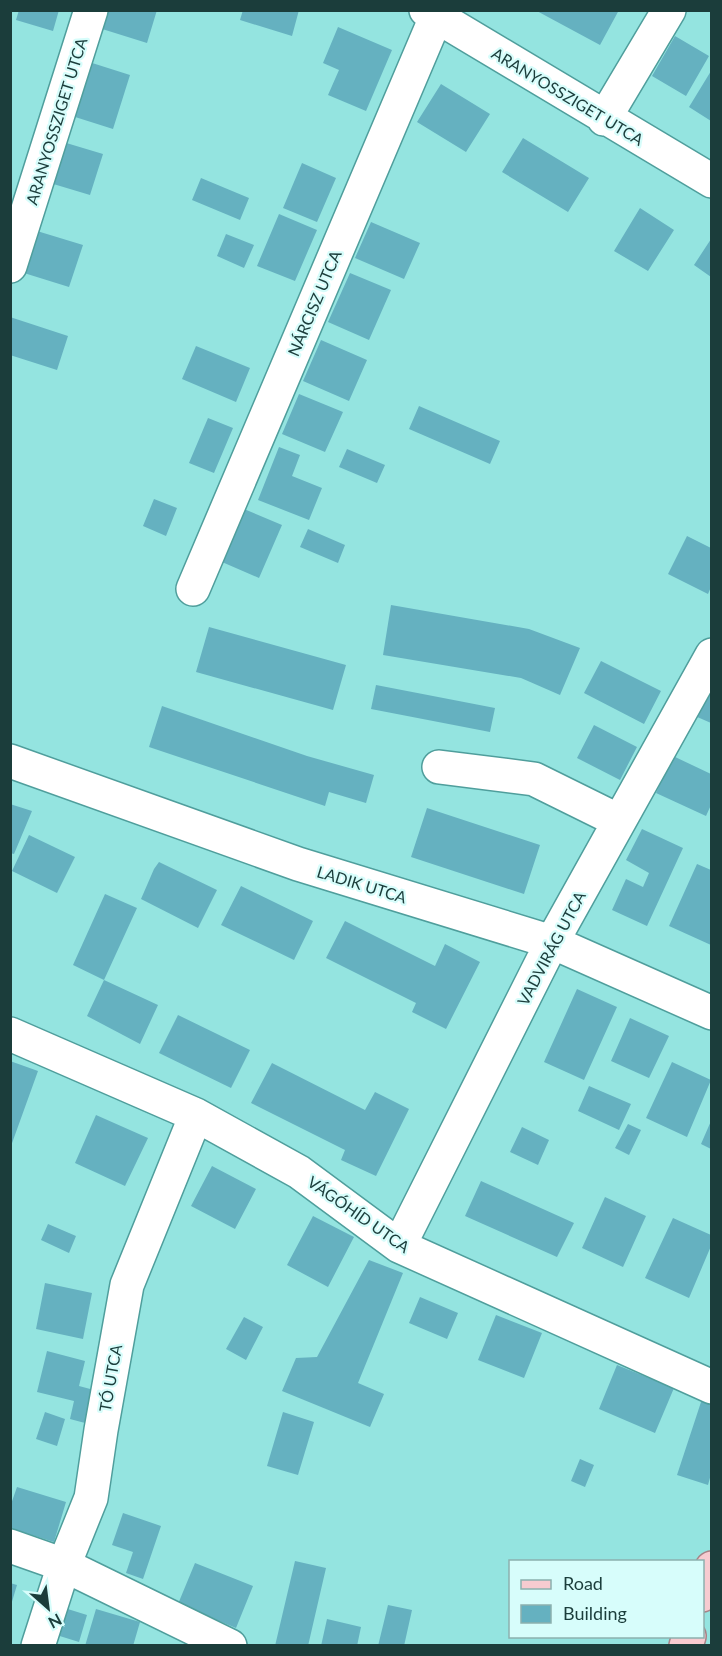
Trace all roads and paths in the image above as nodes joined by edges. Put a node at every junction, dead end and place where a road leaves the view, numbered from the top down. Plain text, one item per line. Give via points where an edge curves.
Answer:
1 (91, 10) edge
2 (669, 10) edge
3 (431, 14) edge
4 (604, 119) junction
5 (711, 181) edge
6 (10, 266) edge
7 (192, 589) dead end
8 (711, 655) edge
9 (10, 761) edge
10 (439, 767) dead end
11 (619, 821) junction
12 (552, 942) junction
13 (711, 1013) edge
14 (10, 1034) edge
15 (196, 1114) junction
16 (399, 1246) junction
17 (711, 1387) edge
18 (10, 1546) edge
19 (64, 1565) junction
20 (711, 1568) edge
21 (704, 1589) edge
22 (38, 1646) edge
23 (230, 1646) edge

1 - 6 street, ARANYOSSZIGET UTCA
2 - 4 street
3 - 4 street, ARANYOSSZIGET UTCA
3 - 7 street, NÁRCISZ UTCA
4 - 5 street, ARANYOSSZIGET UTCA
8 - 11 street, VADVIRÁG UTCA
9 - 12 street, LADIK UTCA via 298,864
10 - 11 street via 534,779
11 - 12 street, VADVIRÁG UTCA
12 - 13 street, LADIK UTCA
12 - 16 street, VADVIRÁG UTCA
14 - 15 street, VÁGÓHÍD UTCA
15 - 16 street, VÁGÓHÍD UTCA via 299,1172
15 - 19 street, TÓ UTCA via 127,1286 91,1498
16 - 17 street, VÁGÓHÍD UTCA
18 - 19 street
19 - 22 street, TÓ UTCA
19 - 23 street
20 - 21 main road

